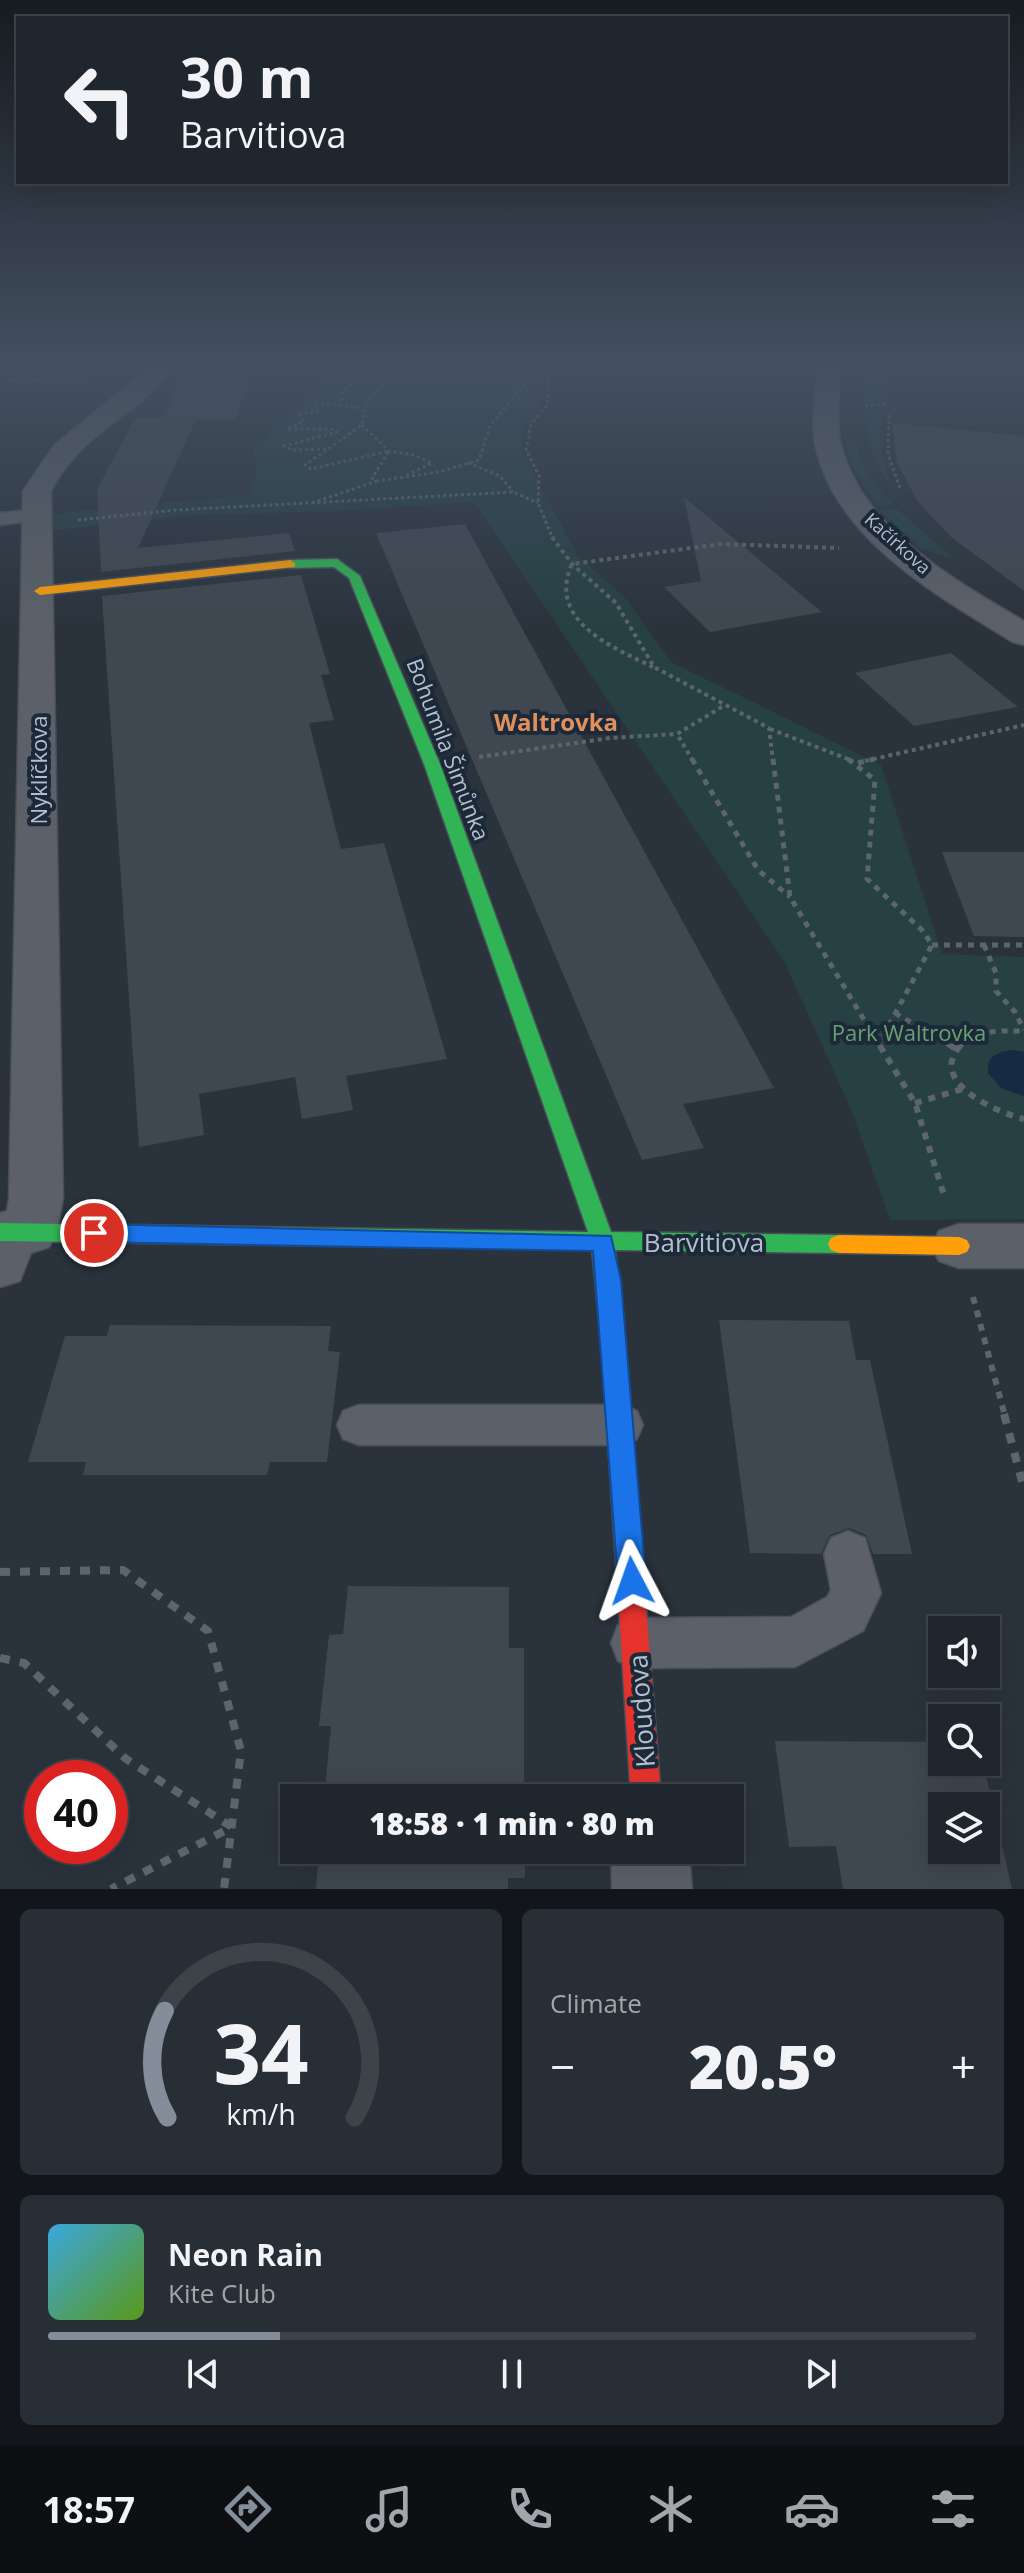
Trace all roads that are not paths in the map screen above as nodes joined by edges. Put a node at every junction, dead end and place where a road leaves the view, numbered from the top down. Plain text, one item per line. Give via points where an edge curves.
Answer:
1 (59, 453) edge
2 (832, 453) edge
3 (0, 519) edge
4 (38, 520) junction
5 (40, 591) junction
6 (1024, 635) edge
7 (10, 1240) edge
8 (603, 1242) junction
9 (959, 1245) joint
10 (1024, 1246) edge
11 (359, 1425) dead end
12 (621, 1425) junction
13 (848, 1554) dead end
14 (636, 1643) junction
15 (645, 1784) edge
16 (651, 1864) edge
17 (652, 1889) edge

1 - 4 street, Nyklíčkova via 37,491
2 - 6 street, Kačírkova via 850,495 910,557
3 - 4 lane
4 - 5 street, Nyklíčkova
5 - 7 street, Nyklíčkova via 36,1198
5 - 8 street, Bohumila Šimůnka via 307,562 337,563 354,576 432,764
7 - 8 street, Barvitiova
8 - 9 street, Barvitiova
8 - 12 street, Kloudova
9 - 10 street, Barvitiova
11 - 12 lane
12 - 14 street, Kloudova
13 - 14 lane via 856,1593 845,1614 795,1642
14 - 15 street, Kloudova
16 - 17 street

